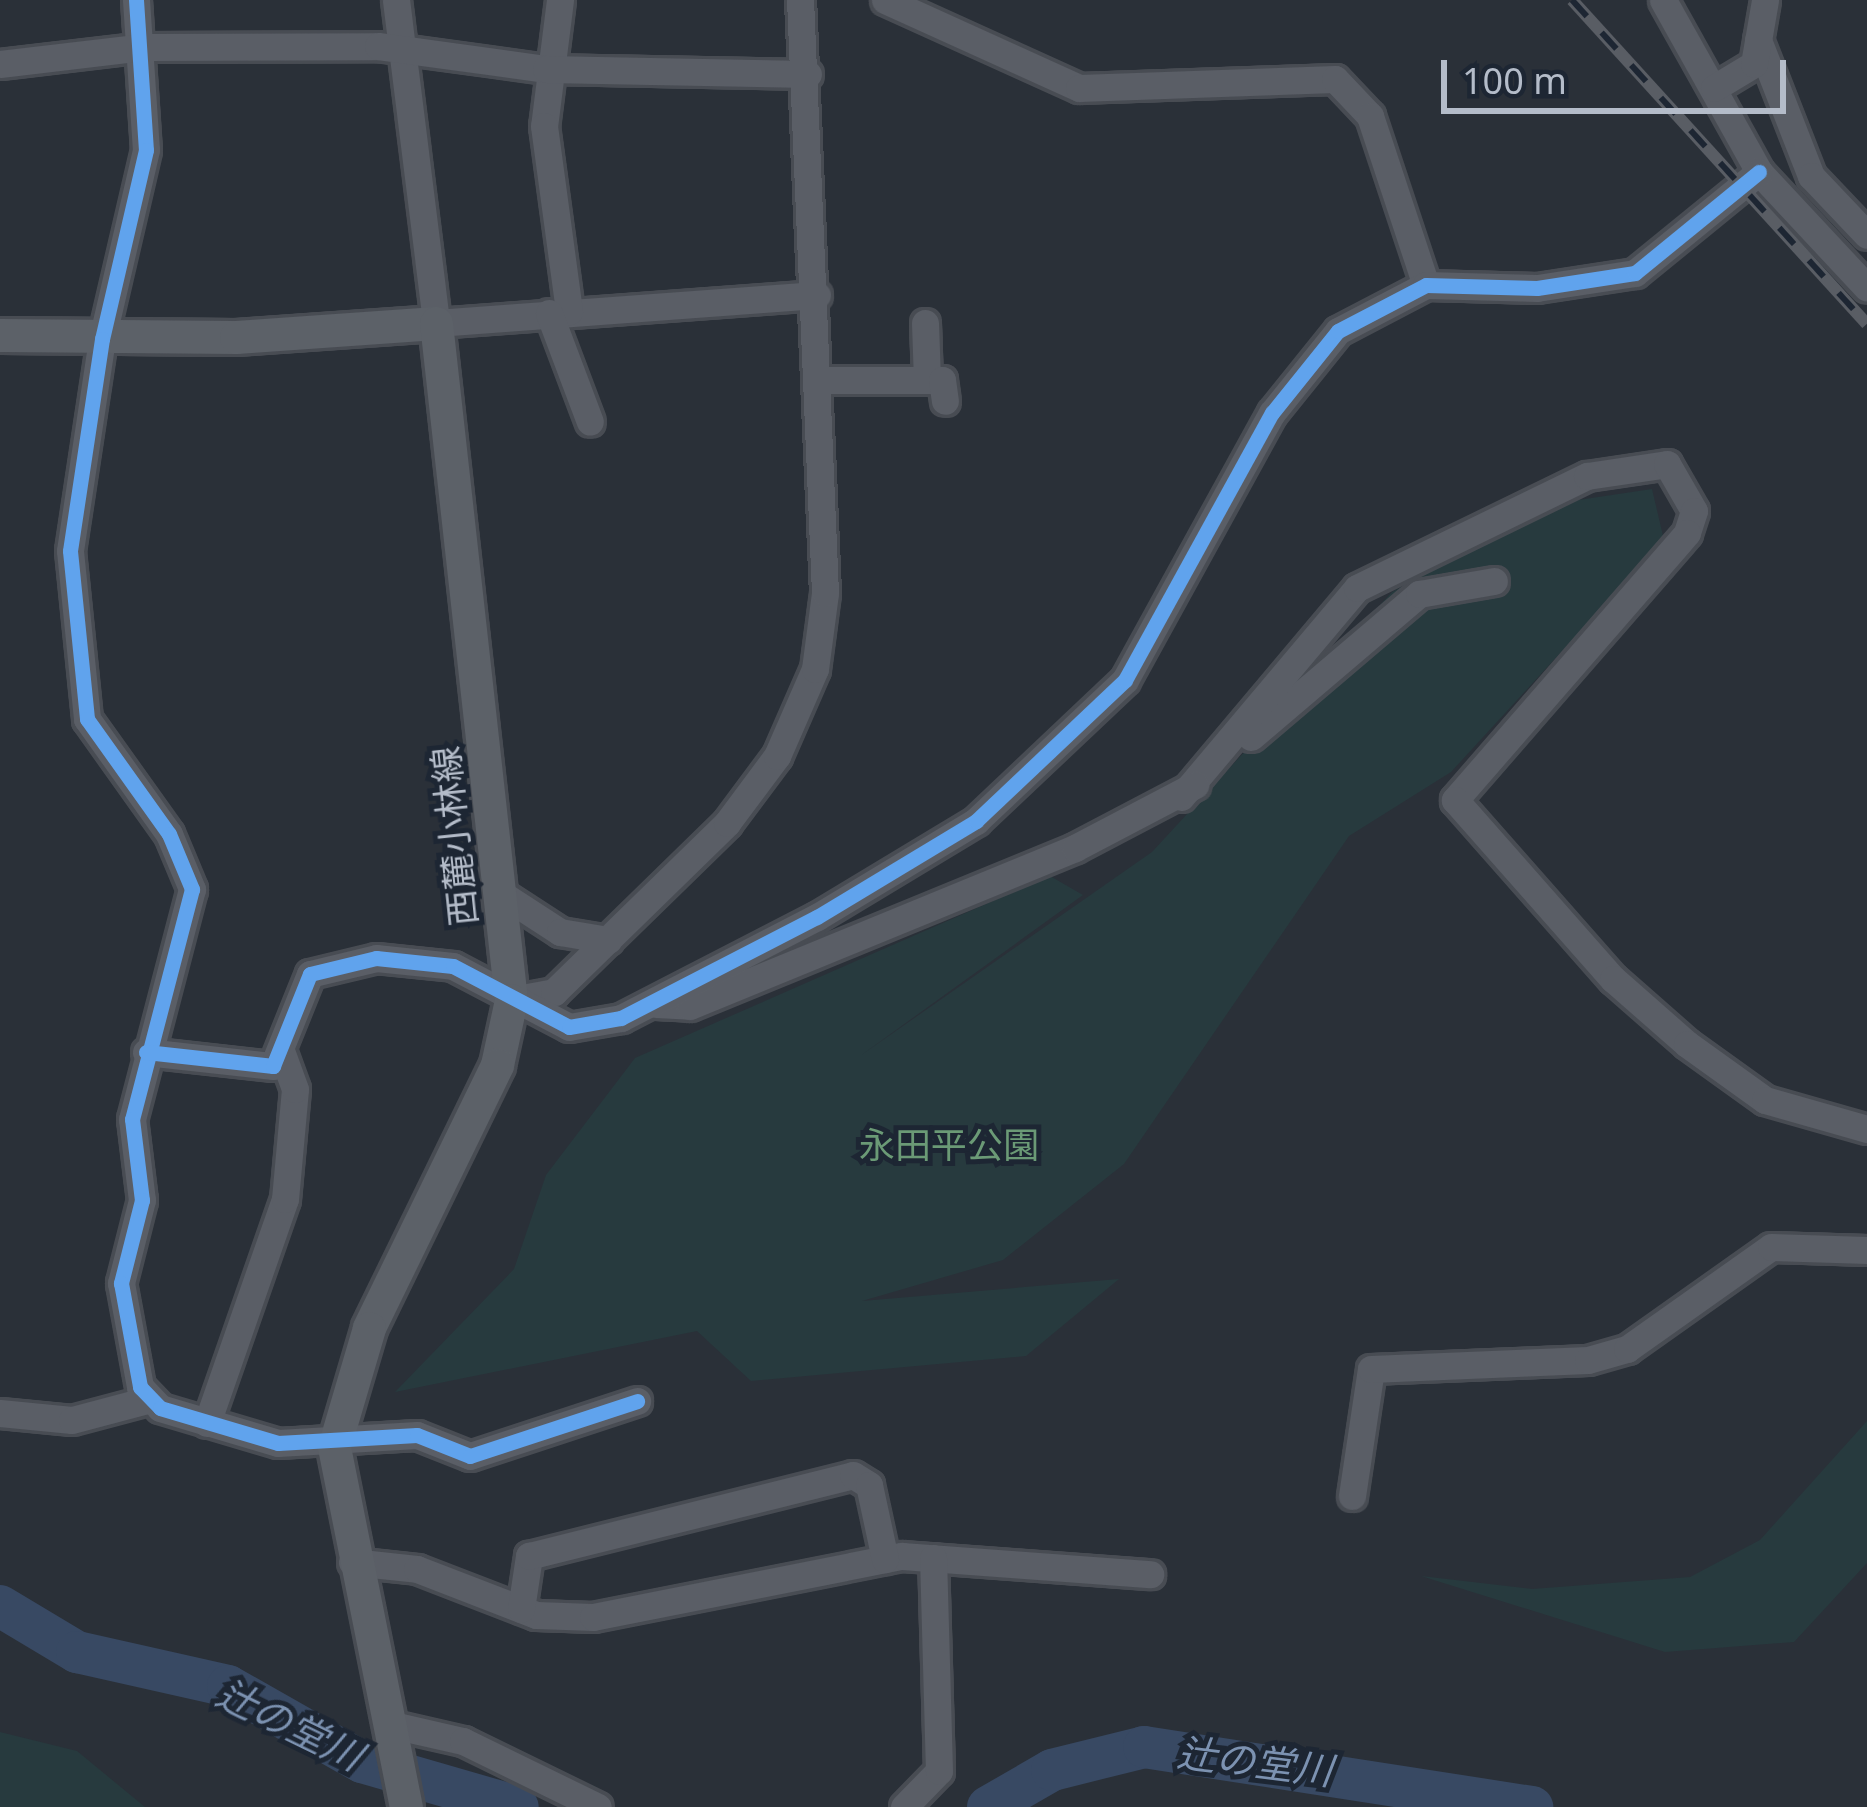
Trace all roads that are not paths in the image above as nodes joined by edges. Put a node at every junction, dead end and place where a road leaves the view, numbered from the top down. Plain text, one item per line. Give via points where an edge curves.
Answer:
1 (136, 0) edge
2 (396, 0) edge
3 (560, 0) edge
4 (885, 0) edge
5 (1663, 0) edge
6 (1765, 0) edge
7 (806, 1) edge
8 (1757, 40) junction
9 (145, 46) junction
10 (402, 50) junction
11 (0, 64) edge
12 (546, 69) junction
13 (808, 74) junction
14 (1714, 88) junction
15 (1759, 172) junction
16 (1867, 235) edge
17 (1426, 285) junction
18 (1867, 288) edge
19 (817, 295) junction
20 (559, 312) junction
21 (436, 322) junction
22 (925, 323) dead end
23 (0, 335) edge
24 (101, 339) junction
25 (817, 380) junction
26 (590, 422) dead end
27 (1494, 580) dead end
28 (1181, 797) junction
29 (500, 893) junction
30 (608, 940) junction
31 (511, 1000) junction
32 (652, 1004) junction
33 (146, 1052) junction
34 (282, 1053) junction
35 (1867, 1129) edge
36 (1867, 1250) edge
37 (147, 1400) junction
38 (638, 1401) dead end
39 (0, 1413) edge
40 (207, 1423) junction
41 (334, 1447) junction
42 (1352, 1496) dead end
43 (932, 1558) junction
44 (885, 1559) junction
45 (352, 1562) junction
46 (1150, 1574) dead end
47 (520, 1609) junction
48 (388, 1725) junction
49 (406, 1807) edge
50 (598, 1807) edge
51 (904, 1807) edge

1 - 9 street
2 - 10 street
3 - 12 street
4 - 17 street via 1079,88 1335,79 1370,116
5 - 14 street
6 - 8 street
7 - 13 street
8 - 14 street via 1746,74
8 - 16 street via 1811,176
9 - 10 street
9 - 11 street
9 - 24 street via 146,150
10 - 12 street
10 - 21 street
12 - 13 street
12 - 20 street
13 - 19 street
14 - 15 street
15 - 17 street via 1636,273 1576,286
15 - 18 street
17 - 32 street via 1338,331 1272,412 1125,680 1063,750 976,821
19 - 20 street
19 - 25 street
20 - 21 street
20 - 26 street
21 - 24 main road
21 - 29 main road, 西麓小林線
22 - 25 street via 936,391
23 - 24 main road
24 - 33 street via 70,551 82,705 169,833 192,889
25 - 30 street via 825,593 814,669 778,756 727,823
27 - 28 street via 1419,594
28 - 32 street via 690,1006
28 - 35 street via 1357,588 1587,476 1667,464 1694,511 1687,533 1455,800 1613,979 1687,1044 1765,1100
29 - 30 street via 560,932
29 - 31 main road, 西麓小林線
30 - 31 street via 554,992
31 - 32 street via 568,1027
31 - 34 street via 416,956 332,963 296,990
31 - 41 main road, 西麓小林線 via 496,1065 369,1328
33 - 34 street via 226,1067 273,1066
33 - 37 street via 132,1119 142,1200 122,1283
34 - 40 street via 295,1089 285,1199
36 - 42 street via 1771,1247 1627,1349 1588,1360 1371,1369
37 - 39 street via 72,1420
37 - 40 street
38 - 41 street via 470,1456 417,1435
40 - 41 street
41 - 45 main road, 西麓小林線
43 - 44 street
43 - 46 street
43 - 51 street via 939,1771
44 - 47 street via 593,1617
44 - 47 street via 868,1485 853,1475 529,1556
45 - 47 street via 417,1569
45 - 48 main road, 西麓小林線
48 - 49 main road, 西麓小林線
48 - 50 street via 463,1741

